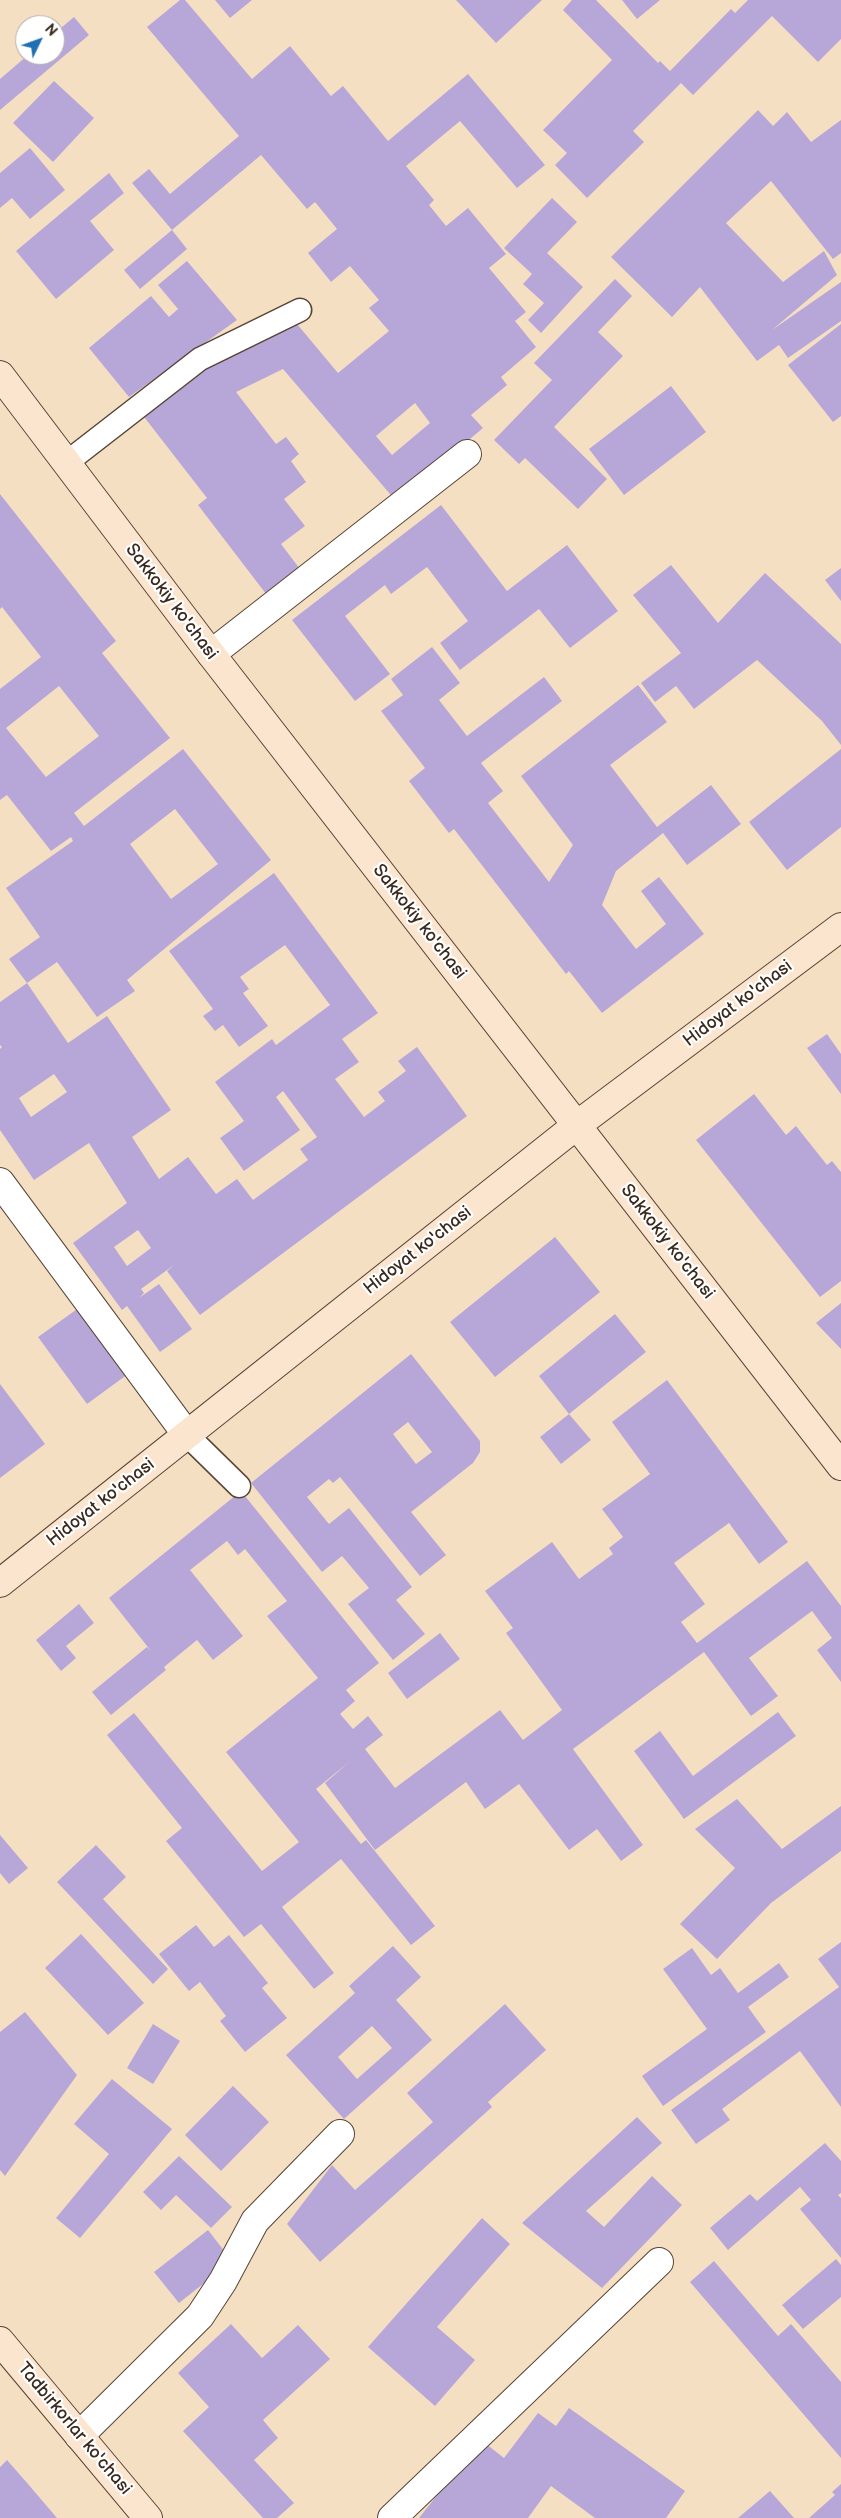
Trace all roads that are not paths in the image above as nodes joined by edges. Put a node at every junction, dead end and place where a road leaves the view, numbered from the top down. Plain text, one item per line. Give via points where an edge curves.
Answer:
1 (300, 310) dead end
2 (0, 375) edge
3 (467, 454) dead end
4 (66, 463) junction
5 (211, 654) junction
6 (841, 927) edge
7 (577, 1125) junction
8 (0, 1182) edge
9 (187, 1435) junction
10 (841, 1466) edge
11 (239, 1486) dead end
12 (0, 1583) edge
13 (340, 2134) dead end
14 (659, 2262) dead end
15 (0, 2340) edge
16 (79, 2436) junction
17 (148, 2518) edge
18 (392, 2518) edge

1 - 4 lane via 200,359
2 - 4 street, Sakkokiy ko'chasi
3 - 5 street
4 - 5 street, Sakkokiy ko'chasi
5 - 7 street, Sakkokiy ko'chasi
6 - 7 street, Hidoyat ko'chasi
7 - 9 street, Hidoyat ko'chasi
7 - 10 street, Sakkokiy ko'chasi
8 - 9 street
9 - 11 lane
9 - 12 street, Hidoyat ko'chasi
13 - 16 street via 255,2221 200,2316
14 - 18 street
15 - 16 street, Tadbirkorlar ko'chasi
16 - 17 street, Tadbirkorlar ko'chasi

